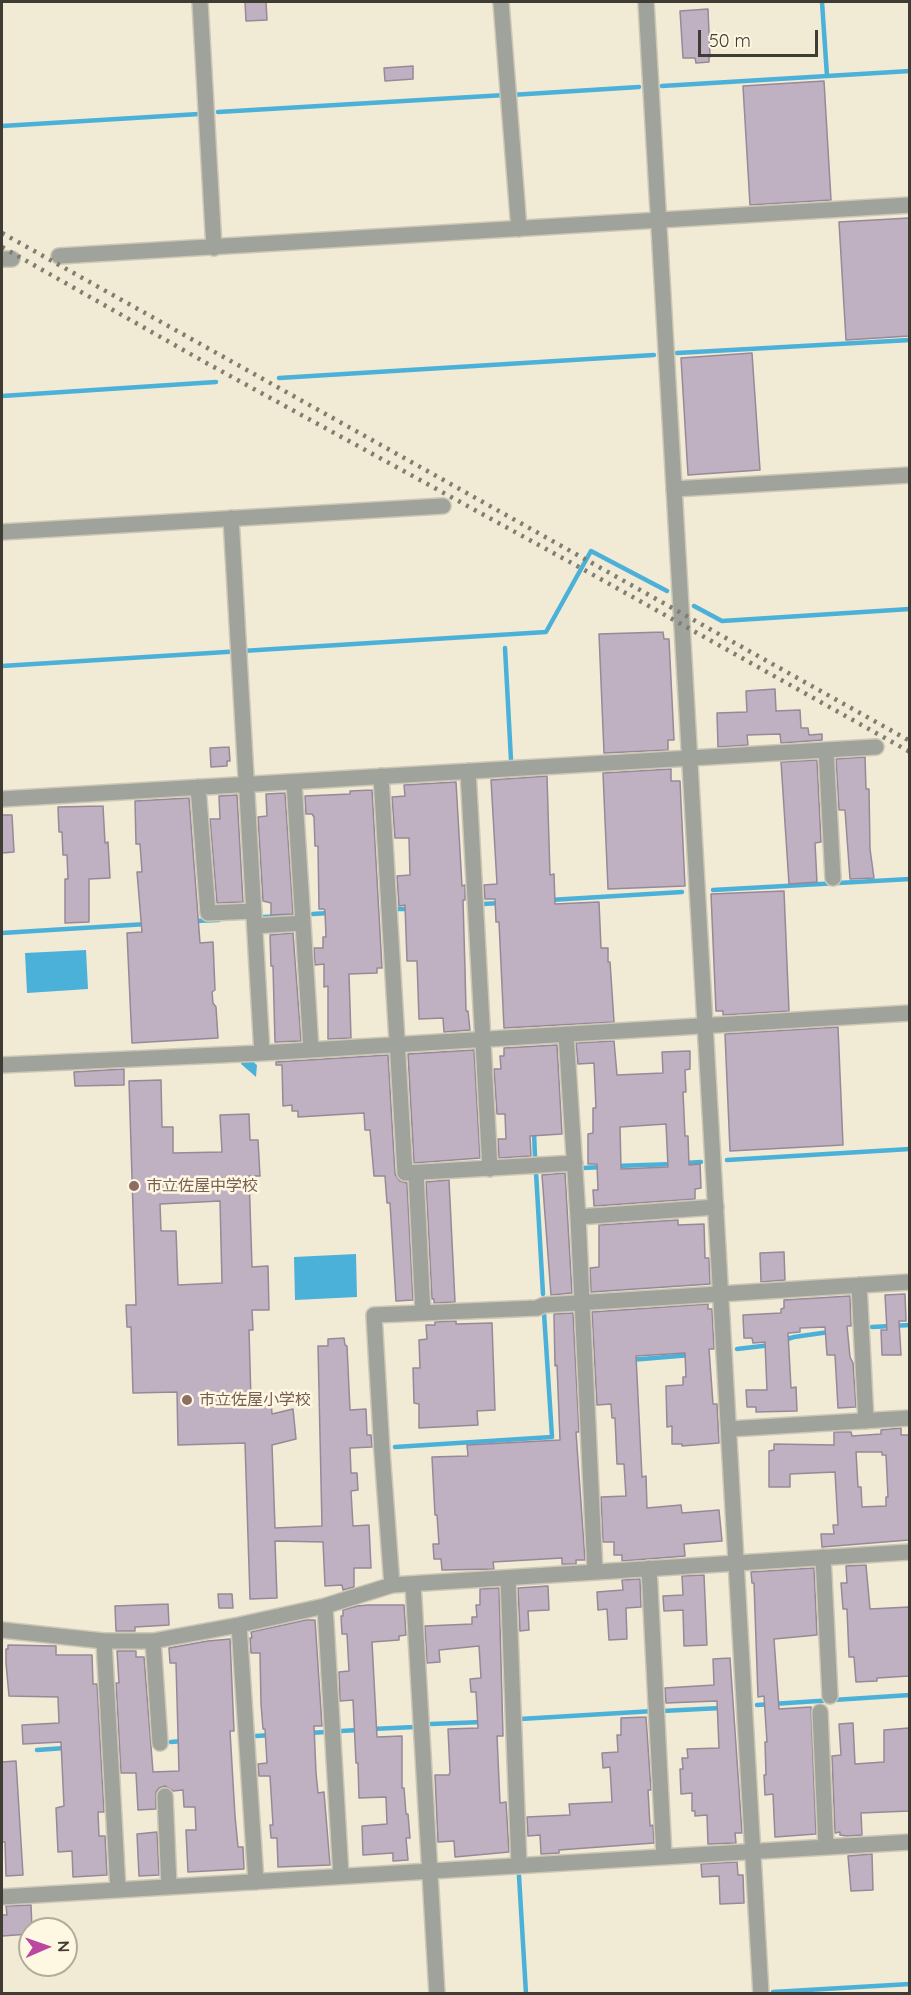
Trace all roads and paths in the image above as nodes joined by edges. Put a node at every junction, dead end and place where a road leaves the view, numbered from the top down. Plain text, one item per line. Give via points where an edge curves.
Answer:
1 (200, 2) edge
2 (501, 2) edge
3 (646, 2) edge
4 (909, 205) edge
5 (658, 221) junction
6 (519, 229) junction
7 (214, 248) junction
8 (59, 256) dead end
9 (909, 476) edge
10 (674, 489) junction
11 (443, 507) dead end
12 (231, 518) junction
13 (2, 532) edge
14 (876, 747) dead end
15 (826, 750) junction
16 (689, 757) junction
17 (468, 771) junction
18 (381, 776) junction
19 (294, 782) junction
20 (247, 784) junction
21 (198, 788) junction
22 (2, 799) edge
23 (833, 878) dead end
24 (255, 918) junction
25 (303, 923) junction
26 (909, 1013) edge
27 (705, 1025) junction
28 (567, 1034) junction
29 (482, 1039) junction
30 (398, 1045) junction
31 (311, 1050) junction
32 (262, 1053) junction
33 (2, 1065) edge
34 (575, 1164) junction
35 (490, 1169) junction
36 (416, 1173) junction
37 (716, 1207) junction
38 (578, 1217) junction
39 (909, 1282) edge
40 (860, 1285) junction
41 (721, 1293) junction
42 (583, 1302) junction
43 (423, 1313) junction
44 (909, 1418) edge
45 (866, 1421) junction
46 (729, 1430) junction
47 (909, 1552) edge
48 (823, 1557) junction
49 (737, 1563) junction
50 (649, 1568) junction
51 (596, 1572) junction
52 (508, 1578) junction
53 (413, 1584) junction
54 (392, 1585) junction
55 (325, 1606) junction
56 (239, 1625) junction
57 (2, 1630) edge
58 (105, 1641) junction
59 (153, 1641) junction
60 (830, 1696) dead end
61 (820, 1712) dead end
62 (160, 1743) dead end
63 (165, 1796) dead end
64 (909, 1842) edge
65 (826, 1847) junction
66 (753, 1851) junction
67 (664, 1857) junction
68 (519, 1866) junction
69 (430, 1871) junction
70 (341, 1876) junction
71 (256, 1882) junction
72 (169, 1887) junction
73 (118, 1890) junction
74 (2, 1896) edge
75 (437, 1994) edge
76 (761, 1994) edge

1 - 7 street
2 - 6 street
3 - 5 street
4 - 5 street
5 - 6 street
5 - 10 street
6 - 7 street
7 - 8 street
9 - 10 street
10 - 16 street
11 - 12 street
12 - 13 street
12 - 20 street
14 - 15 street
15 - 16 street
15 - 23 street
16 - 17 street
16 - 27 street
17 - 18 street
17 - 29 street
18 - 19 street
18 - 30 street
19 - 20 street
19 - 25 street
20 - 21 street
20 - 24 street
21 - 22 street
21 - 24 street via 208,913
24 - 25 street
24 - 32 street
25 - 31 street
26 - 27 street
27 - 28 street
27 - 37 street
28 - 29 street
28 - 34 street
29 - 30 street
29 - 35 street
30 - 31 street
30 - 36 street via 405,1173
31 - 32 street
32 - 33 street
34 - 35 street
34 - 38 street
35 - 36 street
36 - 43 street
37 - 38 street
37 - 41 street
38 - 42 street
39 - 40 street
40 - 41 street
40 - 45 street
41 - 42 street
41 - 46 street
42 - 43 street
42 - 51 street
43 - 54 street via 374,1315
44 - 45 street
45 - 46 street
46 - 49 street
47 - 48 street
48 - 49 street
48 - 60 street
49 - 50 street
49 - 66 street
50 - 51 street
50 - 67 street
51 - 52 street
52 - 53 street
52 - 68 street
53 - 54 street
53 - 69 street
54 - 55 street
55 - 56 street
55 - 70 street
56 - 59 street
56 - 71 street
57 - 58 street
58 - 59 street
58 - 73 street
59 - 62 street
61 - 65 street
63 - 72 street
64 - 65 street
65 - 66 street
66 - 67 street
66 - 76 street
67 - 68 street
68 - 69 street
69 - 70 street
69 - 75 street
70 - 71 street
71 - 72 street
72 - 73 street
73 - 74 street

